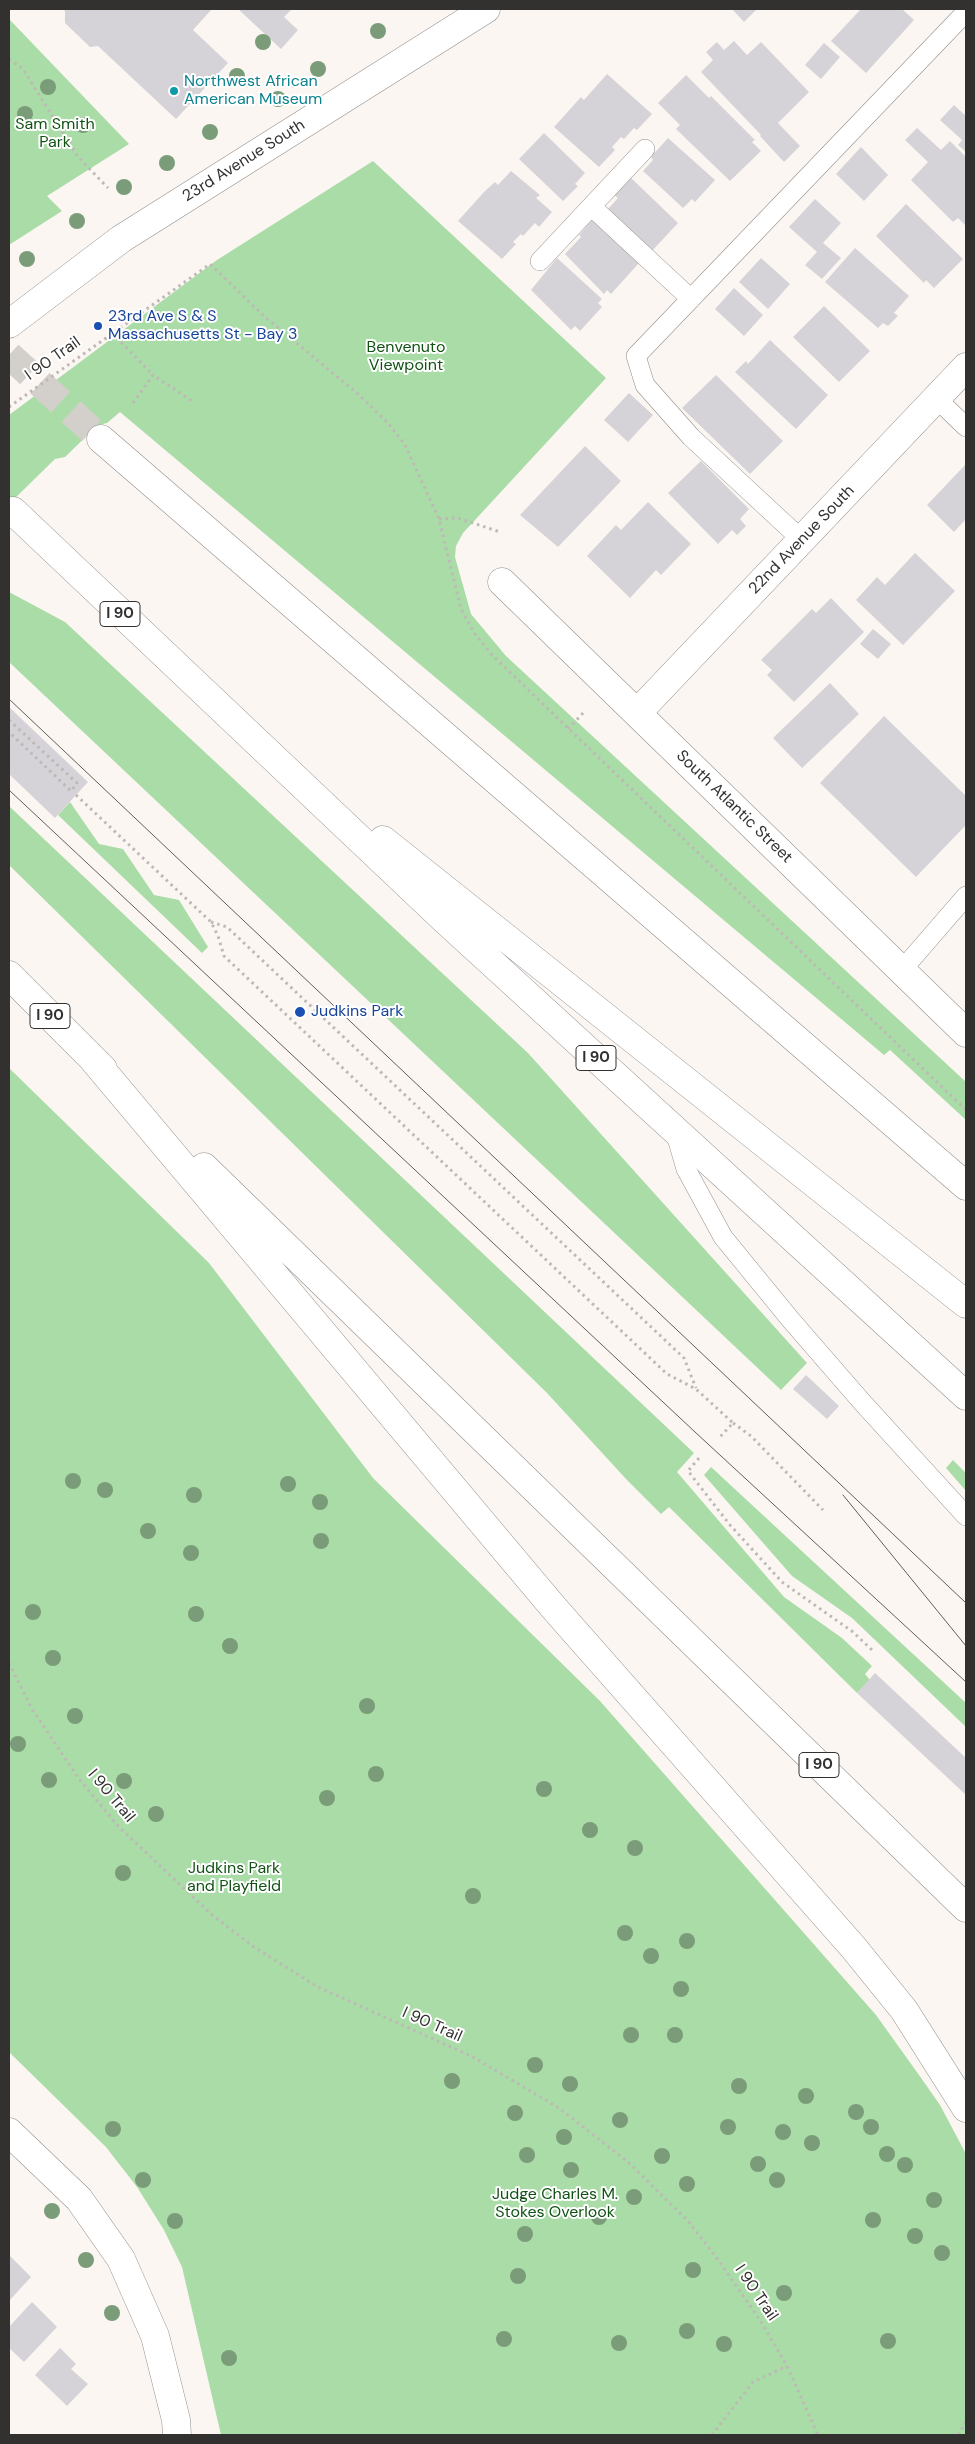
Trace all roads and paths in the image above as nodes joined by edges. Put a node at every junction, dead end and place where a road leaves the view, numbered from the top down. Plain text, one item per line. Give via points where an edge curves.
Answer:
1 (486, 9) edge
2 (966, 12) edge
3 (9, 59) edge
4 (645, 149) dead end
5 (108, 188) dead end
6 (592, 207) junction
7 (540, 261) dead end
8 (210, 264) dead end
9 (690, 299) junction
10 (9, 324) edge
11 (112, 333) junction
12 (966, 367) edge
13 (153, 375) junction
14 (937, 399) junction
15 (192, 401) dead end
16 (133, 403) dead end
17 (9, 407) edge
18 (966, 427) edge
19 (101, 439) tunnel mouth
20 (13, 511) dead end
21 (439, 519) dead end
22 (500, 532) dead end
23 (802, 540) junction
24 (502, 582) dead end
25 (590, 706) dead end
26 (638, 712) junction
27 (228, 717) junction
28 (9, 720) edge
29 (568, 728) dead end
30 (9, 732) edge
31 (76, 795) dead end
32 (966, 896) edge
33 (211, 922) junction
34 (902, 970) junction
35 (9, 974) edge
36 (966, 1033) edge
37 (91, 1057) junction
38 (674, 1130) junction
39 (966, 1186) edge
40 (966, 1304) edge
41 (696, 1389) junction
42 (966, 1396) edge
43 (733, 1423) junction
44 (720, 1437) dead end
45 (699, 1458) dead end
46 (823, 1510) dead end
47 (966, 1516) edge
48 (873, 1651) dead end
49 (9, 1663) edge
50 (966, 1908) edge
51 (966, 2108) edge
52 (12, 2141) edge
53 (787, 2366) junction
54 (966, 2422) edge
55 (177, 2435) edge
56 (712, 2435) edge
57 (818, 2435) edge
58 (958, 2435) edge

1 - 10 main road, 23rd Avenue South via 121,239
2 - 9 lane
3 - 5 path via 23,68 78,157
4 - 6 lane
6 - 7 lane
6 - 9 lane
8 - 11 path, I 90 Trail
9 - 23 lane via 636,356 644,385 691,437
11 - 13 path
11 - 17 path, I 90 Trail
12 - 14 main road, 22nd Avenue South
13 - 15 path
13 - 16 path
14 - 18 lane
14 - 23 main road, 22nd Avenue South
19 - 39 main road
20 - 27 main road, I 90
21 - 22 path via 458,518
23 - 26 main road, 22nd Avenue South
24 - 26 main road, South Atlantic Street
25 - 29 path
26 - 34 main road, South Atlantic Street
27 - 38 main road, I 90
27 - 40 main road
28 - 30 path via 77,783 70,791
31 - 33 path
32 - 34 lane
33 - 41 path via 227,927 684,1358
33 - 41 path via 224,956 667,1374
34 - 36 main road, South Atlantic Street
35 - 37 main road, I 90
37 - 50 main road, I 90
37 - 51 main road via 554,1608 853,1947 904,2010
38 - 42 main road, I 90
38 - 47 lane via 686,1169 723,1237 856,1395
41 - 43 path
43 - 44 path
43 - 46 path via 751,1436
45 - 48 path via 688,1471 775,1575 853,1632
49 - 53 path, I 90 Trail via 32,1709 79,1779 119,1827 211,1914 318,1987 471,2056 559,2108 604,2142 688,2221 760,2320
52 - 55 main road via 79,2199 121,2259 155,2336
53 - 56 path via 753,2382
53 - 57 path, I 90 Trail
54 - 58 path

